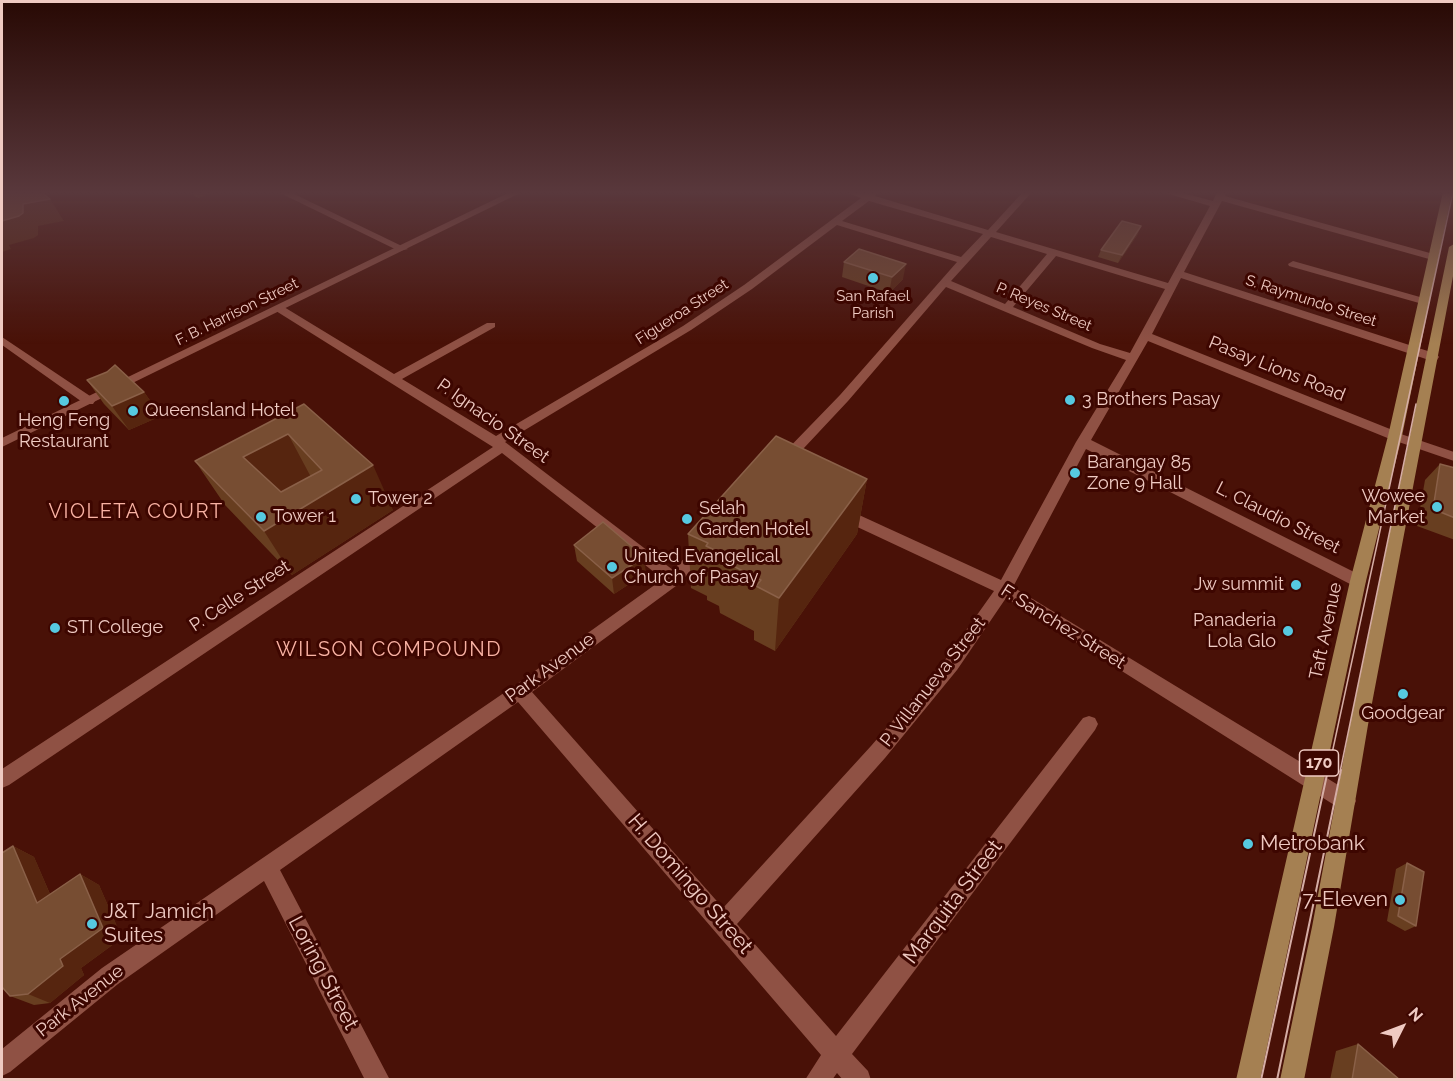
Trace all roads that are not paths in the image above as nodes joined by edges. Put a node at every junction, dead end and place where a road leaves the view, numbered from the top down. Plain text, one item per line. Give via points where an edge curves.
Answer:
1 (390, 242) edge
2 (417, 242) edge
3 (807, 242) edge
4 (903, 242) edge
5 (982, 242) edge
6 (1020, 242) edge
7 (1196, 242) edge
8 (1367, 242) edge
9 (1437, 242) edge
10 (1455, 247) edge
11 (404, 249) junction
12 (1054, 252) junction
13 (963, 261) junction
14 (1432, 262) junction
15 (1293, 264) dead end
16 (1450, 272) junction
17 (1179, 274) junction
18 (944, 282) junction
19 (1171, 287) junction
20 (1424, 301) junction
21 (1007, 308) junction
22 (280, 309) junction
23 (1419, 319) junction
24 (491, 325) dead end
25 (1439, 325) junction
26 (1146, 336) junction
27 (2, 340) edge
28 (1413, 350) junction
29 (1433, 357) junction
30 (1133, 358) junction
31 (395, 378) junction
32 (89, 401) junction
33 (1395, 436) junction
34 (1083, 442) junction
35 (2, 443) edge
36 (499, 444) junction
37 (1415, 445) junction
38 (1455, 457) edge
39 (775, 471) edge
40 (831, 509) edge
41 (713, 537) edge
42 (674, 579) junction
43 (1358, 581) junction
44 (1004, 589) junction
45 (520, 691) junction
46 (1089, 724) dead end
47 (2, 779) edge
48 (1314, 783) junction
49 (1346, 801) junction
50 (267, 866) junction
51 (724, 923) junction
52 (837, 1054) junction
53 (2, 1064) edge
54 (378, 1080) edge
55 (817, 1080) edge
56 (859, 1080) edge
57 (1248, 1080) edge
58 (1292, 1080) edge

1 - 11 street
2 - 11 street, F. B. Harrison Street
3 - 36 street, Figueroa Street via 687,328
4 - 13 street
5 - 13 street
6 - 12 street
7 - 17 street, P. Villanueva Street
8 - 14 street
9 - 14 main road, Taft Avenue / 170
10 - 16 main road, 170
11 - 22 street, F. B. Harrison Street
12 - 19 street
12 - 21 street
13 - 18 street
14 - 16 main road
14 - 20 main road, Taft Avenue / 170
15 - 20 street
16 - 25 main road, 170
17 - 19 street, P. Villanueva Street
17 - 28 street, S. Raymundo Street
18 - 21 street, P. Reyes Street
18 - 39 street
19 - 26 street, P. Villanueva Street
20 - 23 main road, Taft Avenue / 170
21 - 30 street, P. Reyes Street
22 - 31 street, P. Ignacio Street
22 - 32 street, F. B. Harrison Street
23 - 25 main road
23 - 28 main road, Taft Avenue / 170
24 - 31 street
25 - 29 main road, 170
26 - 30 street, P. Villanueva Street
26 - 33 street, Pasay Lions Road
27 - 32 street
28 - 29 street, S. Raymundo Street
28 - 33 main road, Taft Avenue / 170
29 - 37 main road, 170
30 - 34 street, P. Villanueva Street
31 - 36 street, P. Ignacio Street
32 - 35 street, F. B. Harrison Street
33 - 37 street, Pasay Lions Road
33 - 43 main road, Taft Avenue / 170
34 - 43 street, L. Claudio Street
34 - 44 street, P. Villanueva Street
36 - 42 street, P. Ignacio Street
36 - 47 street, P. Celle Street
37 - 38 street, Pasay Lions Road
37 - 49 main road, 170
40 - 44 street, F. Sanchez Street
41 - 42 street, Park Avenue
42 - 45 street, Park Avenue
43 - 48 main road, Taft Avenue / 170
44 - 48 street, F. Sanchez Street
44 - 51 street, P. Villanueva Street via 951,665
45 - 50 street, Park Avenue
45 - 51 street, H. Domingo Street
46 - 52 street, Marquita Street
48 - 49 street, F. Sanchez Street
48 - 57 main road, Taft Avenue / 170
49 - 58 main road, 170
50 - 53 street, Park Avenue via 110,976
50 - 54 street, Loring Street
51 - 52 street, H. Domingo Street
52 - 55 street, Marquita Street
52 - 56 street, H. Domingo Street

